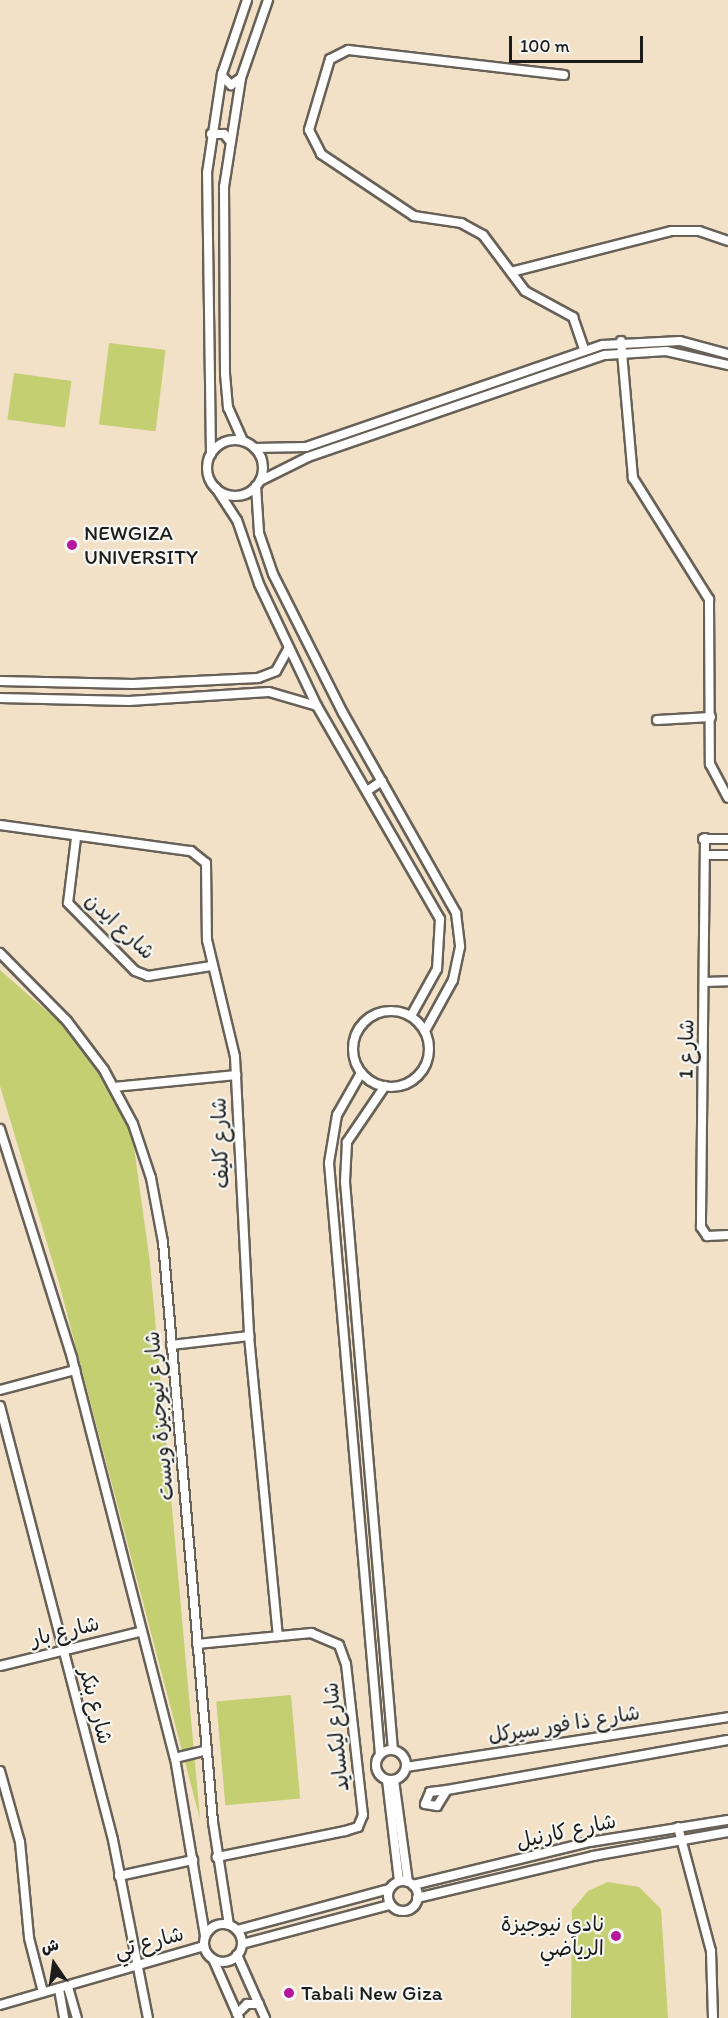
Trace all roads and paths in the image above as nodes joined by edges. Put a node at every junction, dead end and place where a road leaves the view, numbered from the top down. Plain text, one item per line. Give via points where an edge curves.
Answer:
1 (247, 0) edge
2 (268, 0) edge
3 (222, 74) junction
4 (564, 75) dead end
5 (241, 78) junction
6 (211, 134) junction
7 (230, 141) junction
8 (728, 240) edge
9 (511, 272) junction
10 (621, 341) junction
11 (584, 349) junction
12 (621, 352) junction
13 (728, 354) edge
14 (545, 363) junction
15 (728, 364) edge
16 (550, 376) junction
17 (405, 414) junction
18 (409, 423) junction
19 (243, 441) junction
20 (306, 447) junction
21 (255, 448) junction
22 (210, 454) junction
23 (308, 457) junction
24 (258, 483) junction
25 (216, 488) junction
26 (289, 648) junction
27 (267, 676) junction
28 (0, 681) edge
29 (269, 692) junction
30 (0, 698) edge
31 (317, 706) junction
32 (711, 717) junction
33 (657, 720) dead end
34 (382, 781) junction
35 (367, 791) junction
36 (728, 798) edge
37 (0, 825) edge
38 (76, 838) junction
39 (728, 839) edge
40 (705, 855) junction
41 (728, 855) edge
42 (0, 953) edge
43 (211, 966) junction
44 (728, 981) edge
45 (705, 982) junction
46 (411, 1016) junction
47 (425, 1031) junction
48 (362, 1073) junction
49 (236, 1075) junction
50 (385, 1086) junction
51 (114, 1087) junction
52 (0, 1129) edge
53 (728, 1235) edge
54 (249, 1336) junction
55 (171, 1344) junction
56 (75, 1370) junction
57 (0, 1390) edge
58 (0, 1406) edge
59 (140, 1632) junction
60 (278, 1636) junction
61 (197, 1644) junction
62 (63, 1651) junction
63 (0, 1666) edge
64 (728, 1717) edge
65 (728, 1740) edge
66 (206, 1750) junction
67 (393, 1750) junction
68 (380, 1754) junction
69 (176, 1758) junction
70 (406, 1767) junction
71 (0, 1771) edge
72 (391, 1780) junction
73 (447, 1790) dead end
74 (728, 1820) edge
75 (678, 1827) junction
76 (728, 1832) edge
77 (680, 1840) junction
78 (590, 1842) junction
79 (593, 1856) junction
80 (217, 1857) junction
81 (193, 1860) junction
82 (119, 1876) junction
83 (407, 1883) junction
84 (389, 1889) junction
85 (417, 1898) junction
86 (390, 1905) junction
87 (267, 1923) junction
88 (229, 1925) junction
89 (237, 1930) junction
90 (205, 1936) junction
91 (270, 1936) junction
92 (242, 1944) junction
93 (204, 1946) junction
94 (237, 1955) junction
95 (213, 1959) junction
96 (134, 1963) junction
97 (68, 1987) junction
98 (59, 1989) junction
99 (43, 1992) junction
100 (259, 2004) junction
101 (0, 2005) edge
102 (238, 2016) edge
103 (64, 2018) edge
104 (77, 2018) edge
105 (148, 2018) edge
106 (265, 2018) edge
107 (713, 2018) edge

1 - 3 street
2 - 5 street
3 - 5 street via 231,85
3 - 6 street
4 - 9 street via 348,50 330,58 310,113 309,130 321,154 414,216 472,228
5 - 7 street
6 - 7 street via 224,134
6 - 22 street via 205,244
7 - 19 street via 222,324 228,408
8 - 9 street via 699,231 672,231
9 - 11 street via 533,298 573,317
10 - 11 street
10 - 12 street
10 - 13 street via 680,341
11 - 14 street
12 - 15 street via 666,351
12 - 16 street
12 - 32 street via 633,478 709,599
14 - 16 street
14 - 17 street
16 - 18 street
17 - 18 street
17 - 20 street
18 - 23 street
19 - 21 street
19 - 22 street via 224,442
20 - 21 street
20 - 23 street
21 - 24 street via 263,463
22 - 25 street via 207,470
23 - 24 street
24 - 25 street via 241,495
24 - 34 street via 259,534 273,574
25 - 26 street via 237,520
26 - 27 street via 282,665
26 - 31 street
27 - 28 street via 133,684
27 - 29 street
29 - 30 street via 129,701
29 - 31 street
31 - 35 street
32 - 33 street
32 - 36 street via 712,775
34 - 35 street
34 - 47 street via 456,913 460,947 453,980
35 - 46 street via 440,919 437,969
37 - 38 street, شارع كليف
38 - 43 street, شارع كليف via 191,851 202,858
38 - 43 street, شارع ايدن via 68,903 135,971 148,976
39 - 40 street, شارع 1 via 704,838
40 - 41 street
40 - 45 street, شارع 1
42 - 51 street, شارع نيوجيزة ويست via 67,1021
43 - 49 street, شارع كليف
44 - 45 street
45 - 53 street, شارع 1 via 701,1227 707,1236
46 - 47 street
46 - 48 street via 380,1012 360,1026 353,1050
47 - 50 street via 430,1048 424,1069 407,1083
48 - 50 street
48 - 68 street via 337,1115 328,1163
49 - 51 street
49 - 54 street, شارع كليف
50 - 67 street via 347,1142 345,1182
51 - 55 street, شارع نيوجيزة ويست via 144,1153 159,1212
52 - 56 street
54 - 55 street
54 - 60 street, شارع كليف
55 - 61 street, شارع نيوجيزة ويست
56 - 57 street
56 - 59 street
58 - 62 street, شارع بنكر
59 - 62 street, شارع بار
59 - 69 street
60 - 61 street, شارع ليكسايد
60 - 80 street, شارع ليكسايد via 321,1634 344,1654 362,1821 345,1832
61 - 66 street, شارع نيوجيزة ويست
62 - 63 street, شارع بار
62 - 82 street, شارع بنكر
64 - 70 street, شارع ذا فور سيركل
65 - 73 street
66 - 69 street
66 - 80 street, شارع نيوجيزة ويست
67 - 68 street
67 - 70 street
68 - 72 street via 375,1769
69 - 81 street
70 - 72 street
71 - 99 street via 20,1842 29,1938
72 - 83 street
74 - 75 street, شارع كارنيل
75 - 77 street
75 - 78 street, شارع كارنيل
76 - 77 street, شارع كارنيل
77 - 79 street, شارع كارنيل
77 - 107 street via 711,1951
78 - 79 street
78 - 83 street, شارع كارنيل
79 - 85 street, شارع كارنيل
80 - 88 street, شارع نيوجيزة ويست
81 - 82 street
81 - 90 street
82 - 96 street, شارع بنكر
83 - 84 street
83 - 85 street
84 - 86 street
84 - 87 street
85 - 86 street, شارع كارنيل via 409,1910
86 - 91 street
87 - 89 street
87 - 91 street
88 - 89 street
88 - 90 street via 212,1928
89 - 92 street
90 - 93 street
91 - 92 street
92 - 94 street
93 - 95 street
93 - 96 street, شارع تي
94 - 95 street via 228,1961
94 - 100 street
95 - 102 street
96 - 97 street, شارع تي
96 - 105 street, شارع بنكر
97 - 98 street, شارع تي
97 - 104 street
98 - 99 street, شارع تي
98 - 103 street
99 - 101 street, شارع تي
100 - 102 street via 247,2004
100 - 106 street

